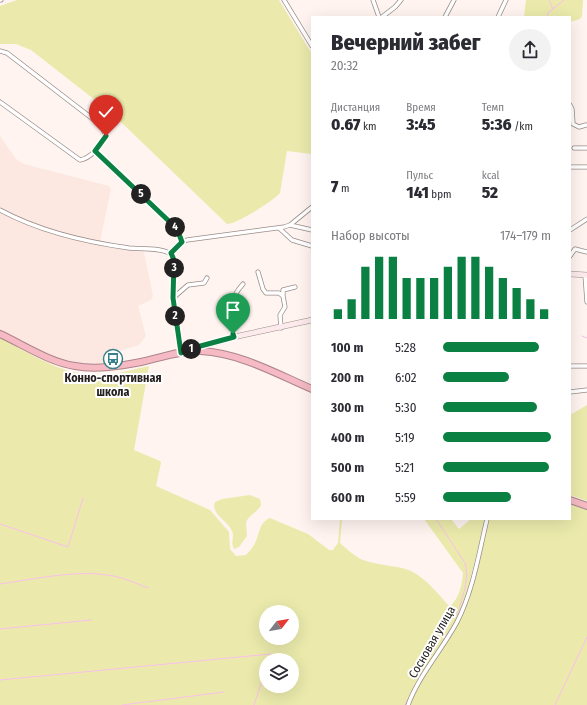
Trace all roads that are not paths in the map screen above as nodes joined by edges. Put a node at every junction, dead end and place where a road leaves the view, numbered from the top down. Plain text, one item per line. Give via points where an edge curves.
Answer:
1 (290, 0) edge
2 (373, 0) edge
3 (401, 0) edge
4 (454, 0) edge
5 (506, 0) edge
6 (284, 1) edge
7 (380, 16) edge
8 (382, 16) edge
9 (446, 16) edge
10 (498, 16) edge
11 (311, 44) edge
12 (0, 51) edge
13 (0, 102) edge
14 (571, 107) edge
15 (572, 125) edge
16 (586, 125) dead end
17 (574, 148) dead end
18 (587, 148) edge
19 (95, 151) junction
20 (571, 167) edge
21 (587, 167) edge
22 (311, 208) edge
23 (0, 210) edge
24 (587, 219) edge
25 (290, 225) junction
26 (279, 228) junction
27 (571, 229) edge
28 (311, 230) edge
29 (182, 242) junction
30 (311, 246) edge
31 (587, 252) edge
32 (171, 253) junction
33 (571, 255) edge
34 (258, 272) dead end
35 (571, 274) edge
36 (586, 275) edge
37 (207, 278) dead end
38 (243, 284) dead end
39 (295, 287) dead end
40 (283, 296) junction
41 (173, 298) junction
42 (587, 302) edge
43 (311, 320) edge
44 (281, 328) junction
45 (0, 334) edge
46 (234, 337) junction
47 (181, 353) junction
48 (571, 366) edge
49 (587, 366) edge
50 (311, 389) edge
51 (587, 390) edge
52 (571, 392) edge
53 (571, 500) edge
54 (587, 506) edge
55 (488, 520) edge
56 (408, 705) edge

1 - 6 street
2 - 7 street
3 - 8 street
4 - 9 street
5 - 10 street
6 - 11 street
12 - 19 street via 7,53 102,126 106,136
13 - 19 street via 75,158 84,159
14 - 15 street
15 - 16 street
17 - 18 street
19 - 29 street via 173,225
20 - 21 street
22 - 25 street
23 - 32 street via 65,236 129,248 165,250
24 - 27 street
25 - 26 street
25 - 28 street
26 - 29 street
26 - 30 street via 292,240
29 - 32 street
31 - 33 street via 575,249
32 - 41 street via 174,260
34 - 40 street via 266,293 279,293
35 - 36 main road
36 - 42 street
37 - 41 street via 204,283 188,285
38 - 46 street via 231,302 230,320
39 - 40 street via 283,290
40 - 44 street via 285,307 280,315
41 - 47 street
43 - 44 main road
44 - 46 main road
45 - 47 highway via 60,362 88,368 104,368
46 - 47 main road
47 - 50 highway via 203,351 237,358
48 - 49 street
51 - 52 street
53 - 54 highway
55 - 56 street, Сосновая улица via 463,609

